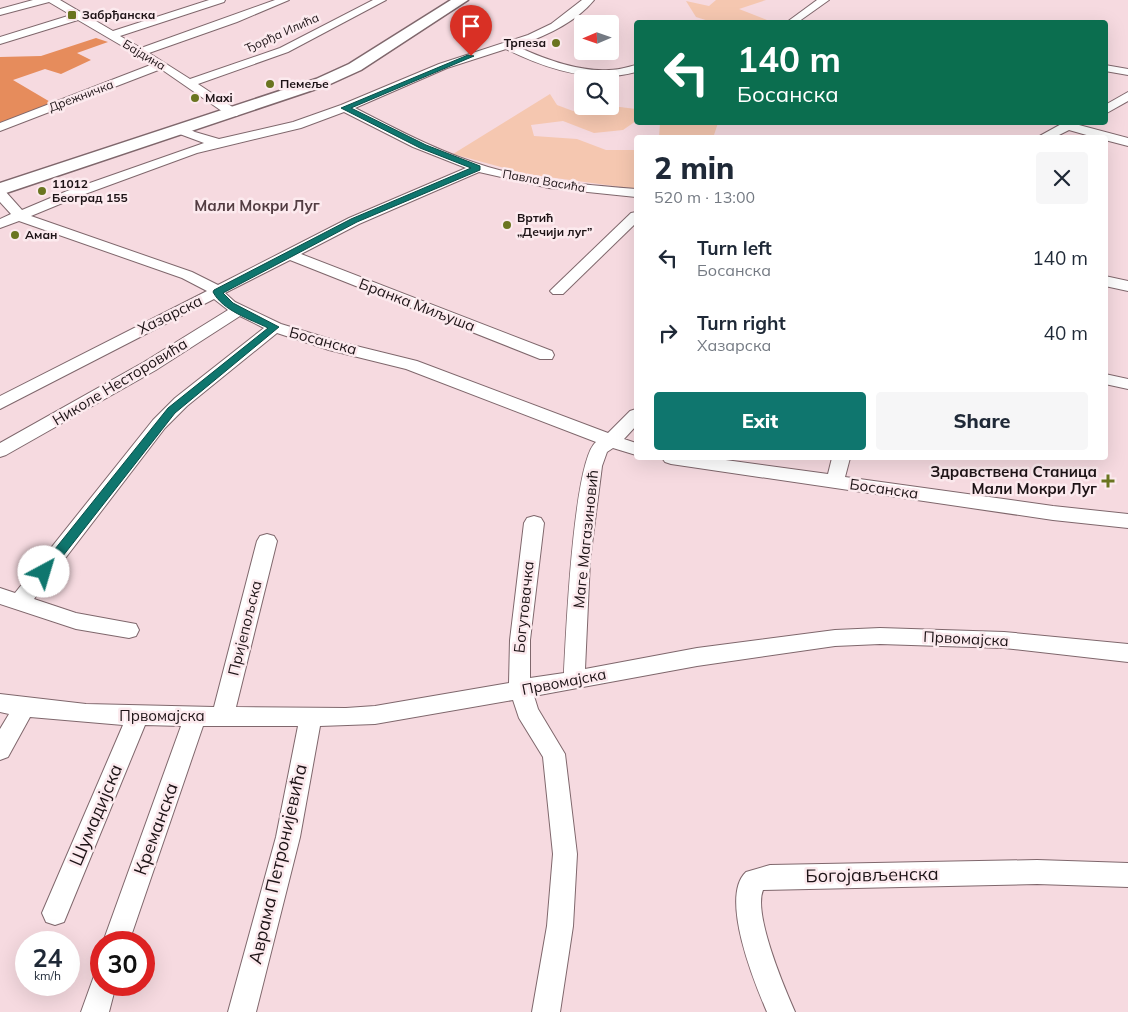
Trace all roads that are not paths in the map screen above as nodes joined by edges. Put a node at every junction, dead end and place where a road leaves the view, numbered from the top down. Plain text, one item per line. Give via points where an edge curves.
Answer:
1 (45, 0) edge
2 (53, 0) edge
3 (220, 0) edge
4 (284, 0) edge
5 (381, 0) edge
6 (461, 0) edge
7 (589, 0) edge
8 (824, 0) edge
9 (0, 12) edge
10 (79, 16) junction
11 (795, 20) edge
12 (111, 35) junction
13 (0, 41) edge
14 (508, 46) junction
15 (140, 52) junction
16 (162, 65) junction
17 (634, 68) edge
18 (1108, 69) edge
19 (1128, 72) edge
20 (190, 83) junction
21 (1128, 96) edge
22 (345, 108) junction
23 (1108, 108) edge
24 (233, 113) junction
25 (1070, 125) edge
26 (1075, 125) edge
27 (0, 127) edge
28 (181, 130) junction
29 (1048, 135) edge
30 (1106, 135) edge
31 (1108, 136) edge
32 (217, 142) junction
33 (1128, 142) edge
34 (478, 168) junction
35 (0, 189) edge
36 (634, 193) edge
37 (0, 194) edge
38 (20, 216) junction
39 (634, 218) edge
40 (0, 224) edge
41 (288, 254) junction
42 (1108, 282) edge
43 (1128, 286) edge
44 (558, 291) dead end
45 (218, 292) junction
46 (238, 310) junction
47 (274, 327) junction
48 (546, 355) dead end
49 (1108, 380) edge
50 (1128, 384) edge
51 (0, 403) edge
52 (634, 417) edge
53 (608, 440) junction
54 (634, 448) edge
55 (0, 451) edge
56 (685, 460) edge
57 (840, 460) edge
58 (835, 482) junction
59 (1128, 521) edge
60 (534, 523) dead end
61 (267, 541) dead end
62 (10, 599) edge
63 (129, 630) dead end
64 (1128, 653) edge
65 (574, 681) junction
66 (521, 691) junction
67 (0, 703) edge
68 (24, 707) junction
69 (138, 716) junction
70 (196, 716) junction
71 (222, 716) junction
72 (311, 716) junction
73 (0, 750) edge
74 (1128, 875) edge
75 (55, 913) dead end
76 (120, 931) edge
77 (100, 996) edge
78 (95, 1012) edge
79 (242, 1012) edge
80 (546, 1012) edge
81 (781, 1012) edge

1 - 9 street
2 - 10 street, Бајдина
3 - 12 street
4 - 15 street
5 - 20 street, Ђорђа Илића via 284,50
6 - 24 main road via 349,70
7 - 14 street via 555,26
8 - 11 street
10 - 12 street, Бајдина
10 - 13 street
12 - 15 street, Бајдина
14 - 17 street via 588,73 607,74
14 - 22 street via 443,66
15 - 16 street, Бајдина
16 - 20 street, Бајдина
16 - 27 street, Дрежничка
18 - 19 street
20 - 24 street, Бајдина
21 - 23 street
22 - 32 street via 284,128
22 - 34 street, Павла Васића via 423,146
24 - 28 main road
25 - 29 street
26 - 30 street
28 - 32 street via 191,136
28 - 35 main road
31 - 33 street
32 - 38 street via 132,171
34 - 36 street, Павла Васића via 568,187
34 - 41 street, Хазарска via 354,221
37 - 38 street, Босанска
38 - 40 street
38 - 45 street, Босанска via 187,275
39 - 44 street
41 - 45 street, Хазарска
41 - 48 street, Бранка Миљуша
42 - 43 street
45 - 46 street, Босанска
45 - 51 street, Хазарска
46 - 47 street, Босанска
46 - 55 street, Николе Несторовића via 150,366
47 - 53 street, Босанска via 411,365
47 - 62 street via 165,417
49 - 50 street
52 - 53 street, Маге Магазиновић
53 - 54 street, Босанска
53 - 65 street, Маге Магазиновић via 596,455 580,560
56 - 58 street, Босанска
57 - 58 street
58 - 59 street, Босанска via 1053,514
60 - 66 street, Богутовачка via 520,640
61 - 71 street, Пријепољска
62 - 63 street via 76,621
64 - 65 street, Првомајска via 1004,640 880,636 835,638 688,659
65 - 66 street, Првомајска
66 - 72 street, Првомајска via 375,715
66 - 80 street via 534,723 554,754 565,854 560,926
67 - 68 street, Првомајска
68 - 69 street, Првомајска
68 - 73 street
69 - 70 street, Првомајска
69 - 75 street, Шумадијска
70 - 71 street, Првомајска
70 - 76 street, Креманска
71 - 72 street, Првомајска
72 - 79 street, Аврама Петронијевића via 288,837
74 - 81 street, Богојављенска via 1037,872 757,880 752,883 748,898 751,918 770,990
77 - 78 street

